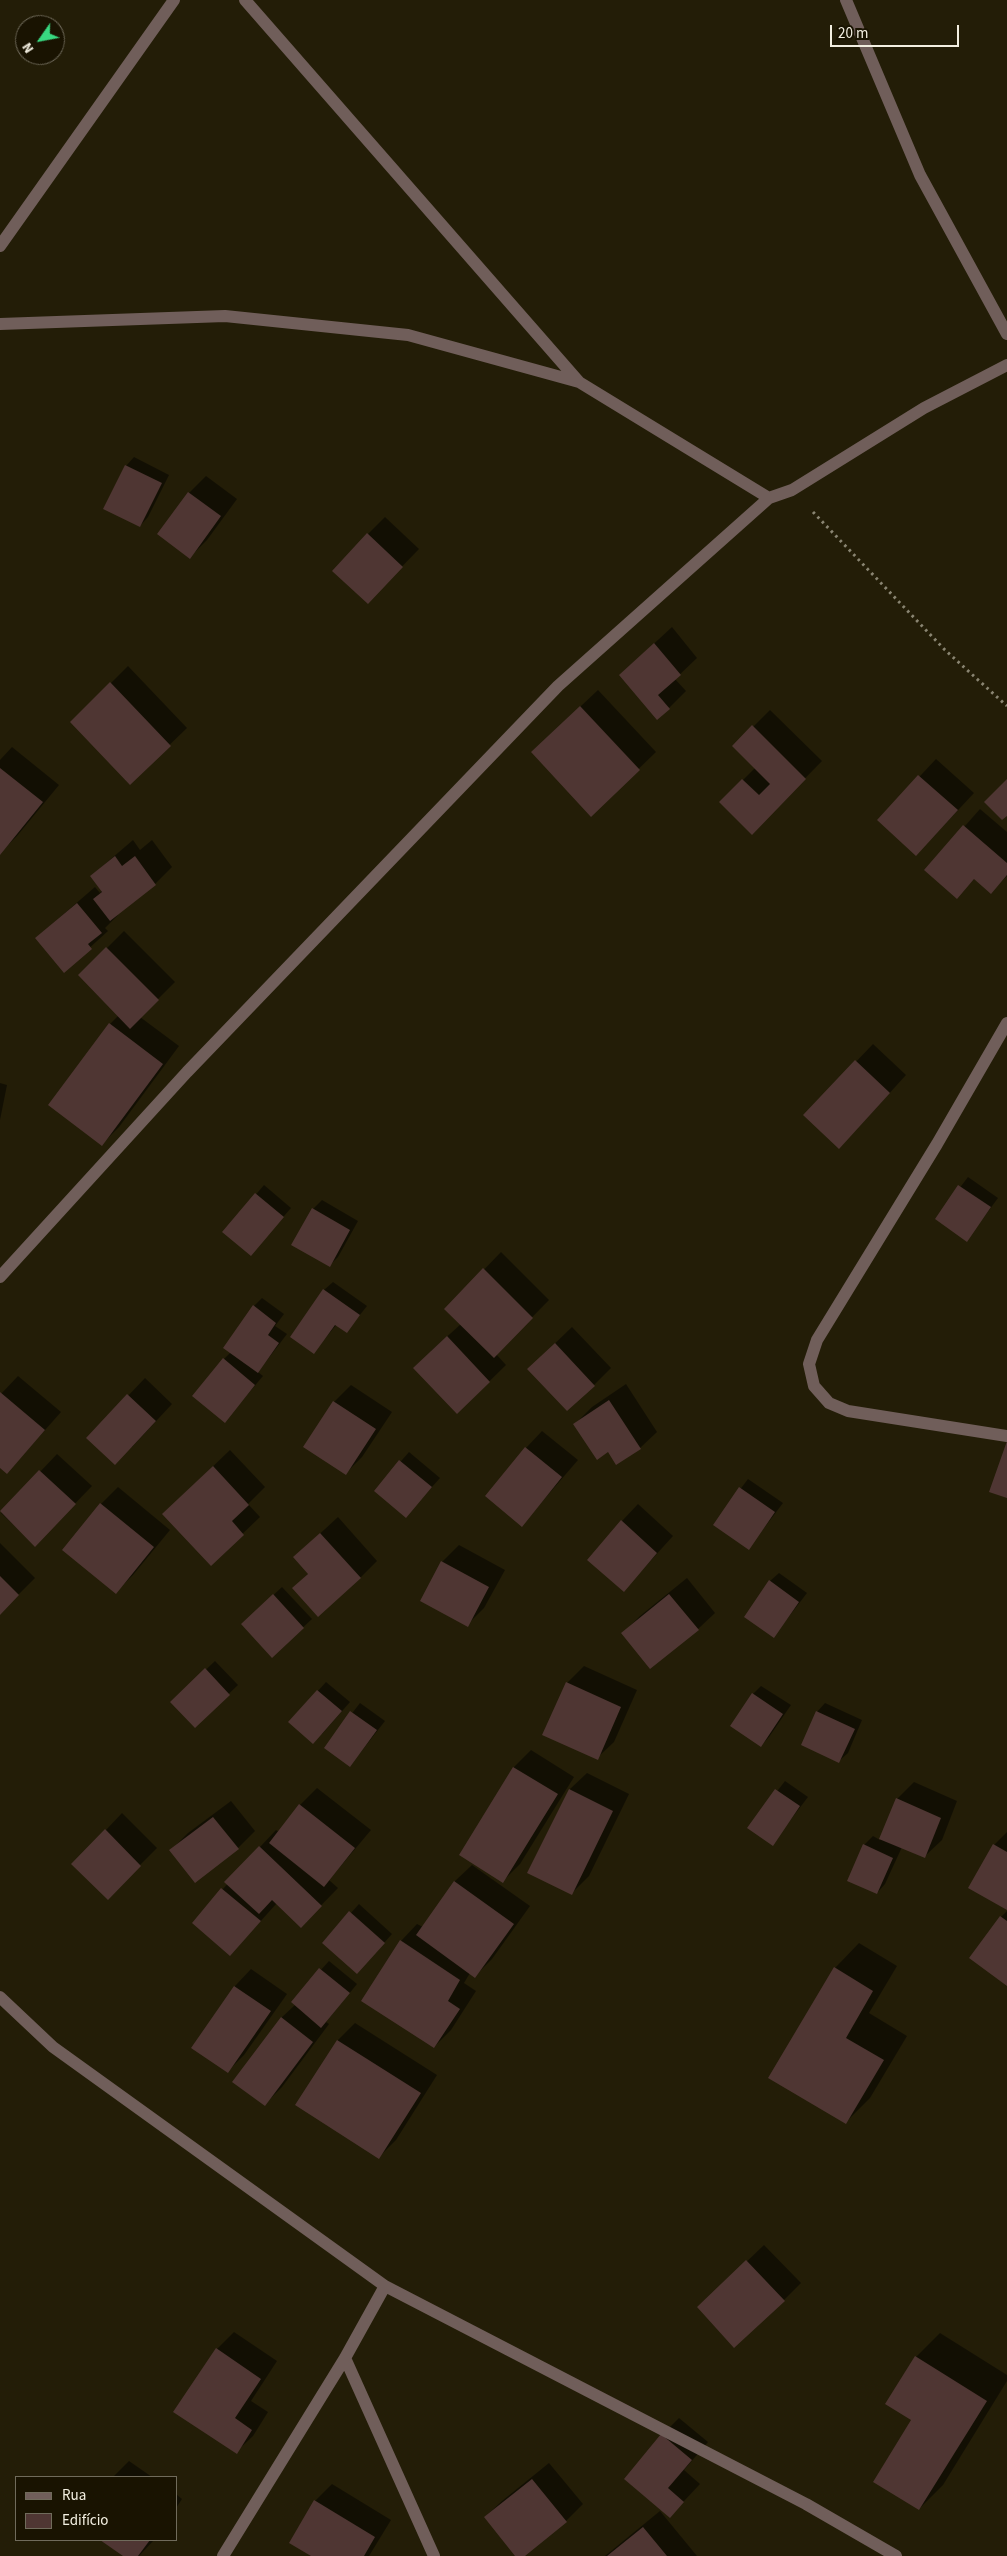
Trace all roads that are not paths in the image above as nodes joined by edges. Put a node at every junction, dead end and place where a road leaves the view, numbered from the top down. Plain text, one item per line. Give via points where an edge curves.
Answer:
1 (174, 0) edge
2 (245, 0) edge
3 (846, 0) edge
4 (0, 246) edge
5 (0, 324) edge
6 (1007, 334) edge
7 (1007, 365) edge
8 (579, 382) junction
9 (769, 498) junction
10 (1007, 1023) edge
11 (0, 1277) edge
12 (1007, 1436) edge
13 (0, 1997) edge
14 (385, 2286) junction
15 (345, 2358) junction
16 (223, 2556) edge
17 (434, 2556) edge
18 (896, 2556) edge

1 - 4 street
2 - 8 street
3 - 6 street via 920,175
5 - 8 street via 225,316 408,335
7 - 9 street via 924,408 792,490
8 - 9 street
9 - 11 street via 558,686 188,1072
10 - 12 street via 817,1340 809,1364 814,1386 828,1403 848,1411
13 - 14 street via 53,2047
14 - 15 street
14 - 18 street via 806,2504
15 - 16 street
15 - 17 street

